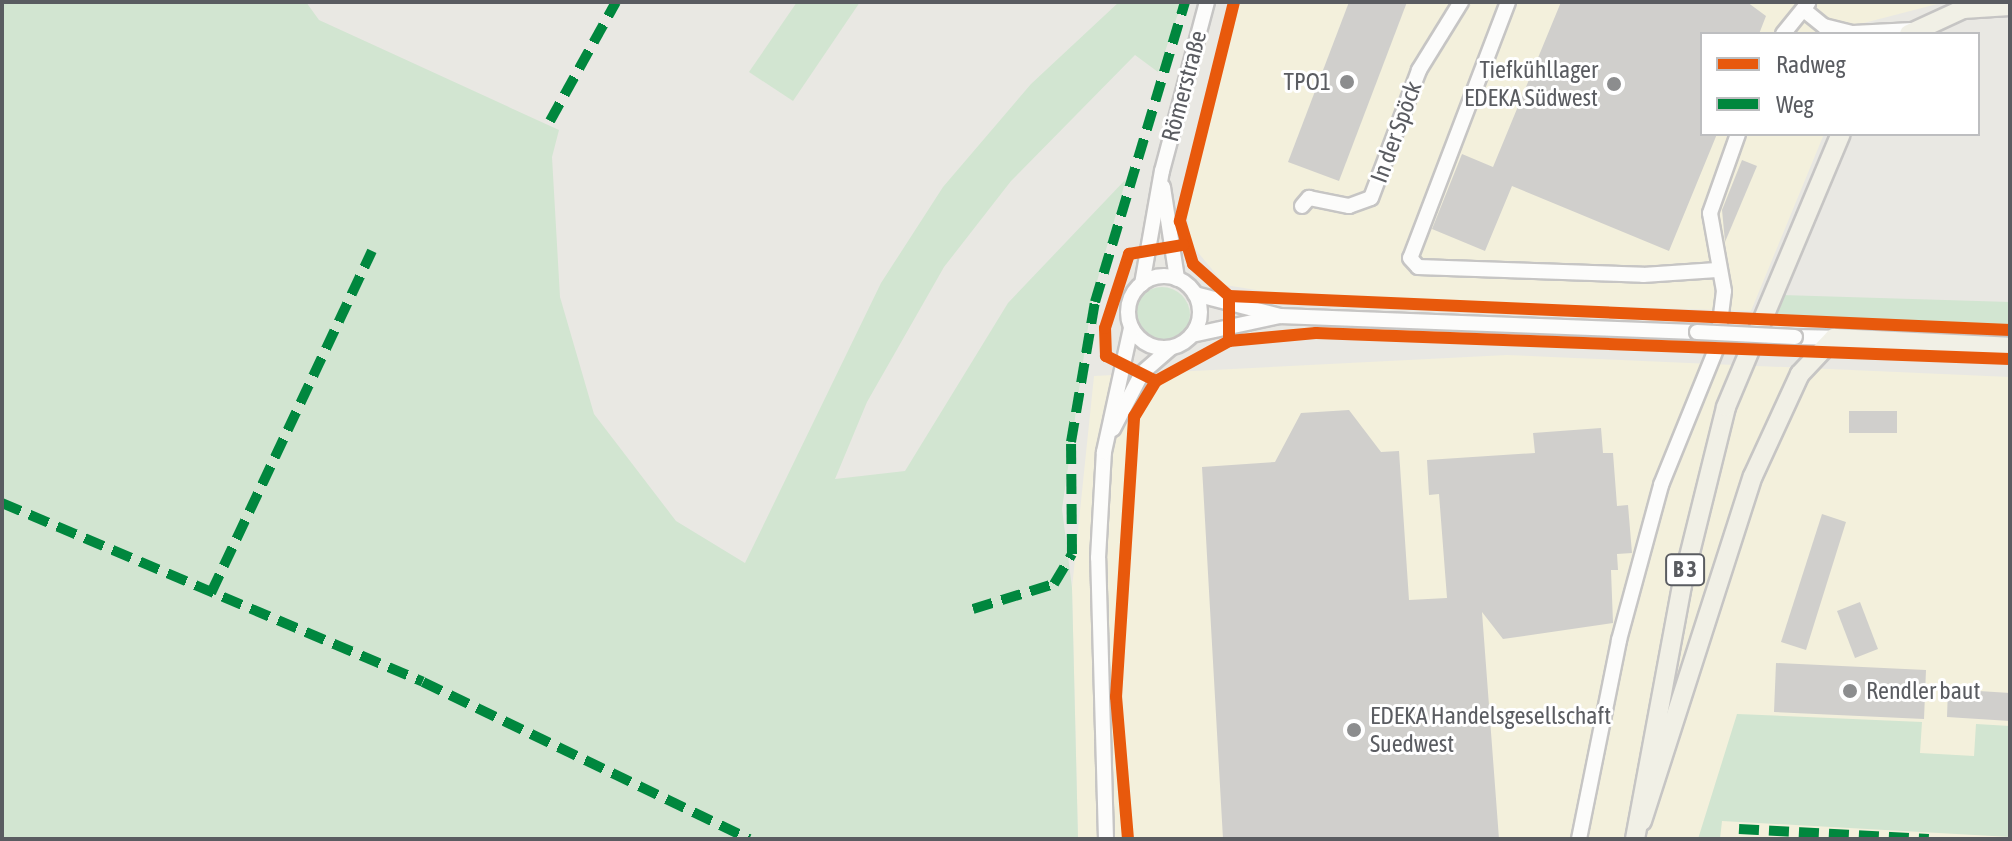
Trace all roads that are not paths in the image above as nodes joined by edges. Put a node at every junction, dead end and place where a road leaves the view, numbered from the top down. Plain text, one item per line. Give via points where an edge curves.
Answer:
1 (1207, 2) edge
2 (1461, 2) edge
3 (1508, 2) edge
4 (1806, 6) edge
5 (2010, 6) edge
6 (1826, 30) edge
7 (1785, 32) edge
8 (1911, 32) edge
9 (1737, 136) edge
10 (1840, 136) edge
11 (1162, 171) junction
12 (1302, 206) dead end
13 (1717, 270) junction
14 (1177, 279) junction
15 (1142, 284) junction
16 (1195, 294) junction
17 (1280, 316) junction
18 (1131, 328) junction
19 (1192, 335) junction
20 (1834, 338) junction
21 (2010, 347) edge
22 (1171, 348) junction
23 (1104, 452) junction
24 (1106, 839) edge
25 (1579, 839) edge
26 (1635, 839) edge

1 - 11 street, Römerstraße
2 - 12 street, In der Spöck via 1419,70 1371,198 1349,206 1309,198
3 - 13 street via 1410,258 1418,267 1643,275
4 - 6 street
4 - 7 street
5 - 8 main road via 1963,9
9 - 13 street via 1710,213
10 - 26 main road, B 3 via 1726,407 1678,600
11 - 14 street, Römerstraße
11 - 15 street, Römerstraße
13 - 25 street via 1725,306 1717,347 1661,485 1619,640
14 - 15 street
14 - 16 street
15 - 18 street via 1128,304
16 - 17 street
16 - 19 street via 1200,318
17 - 19 street
17 - 20 street, bridge
18 - 22 street via 1147,345
18 - 23 street
19 - 22 street
20 - 21 main road
20 - 26 main road, B 3 via 1800,374 1753,476
22 - 23 street via 1142,373
23 - 24 street via 1096,648

